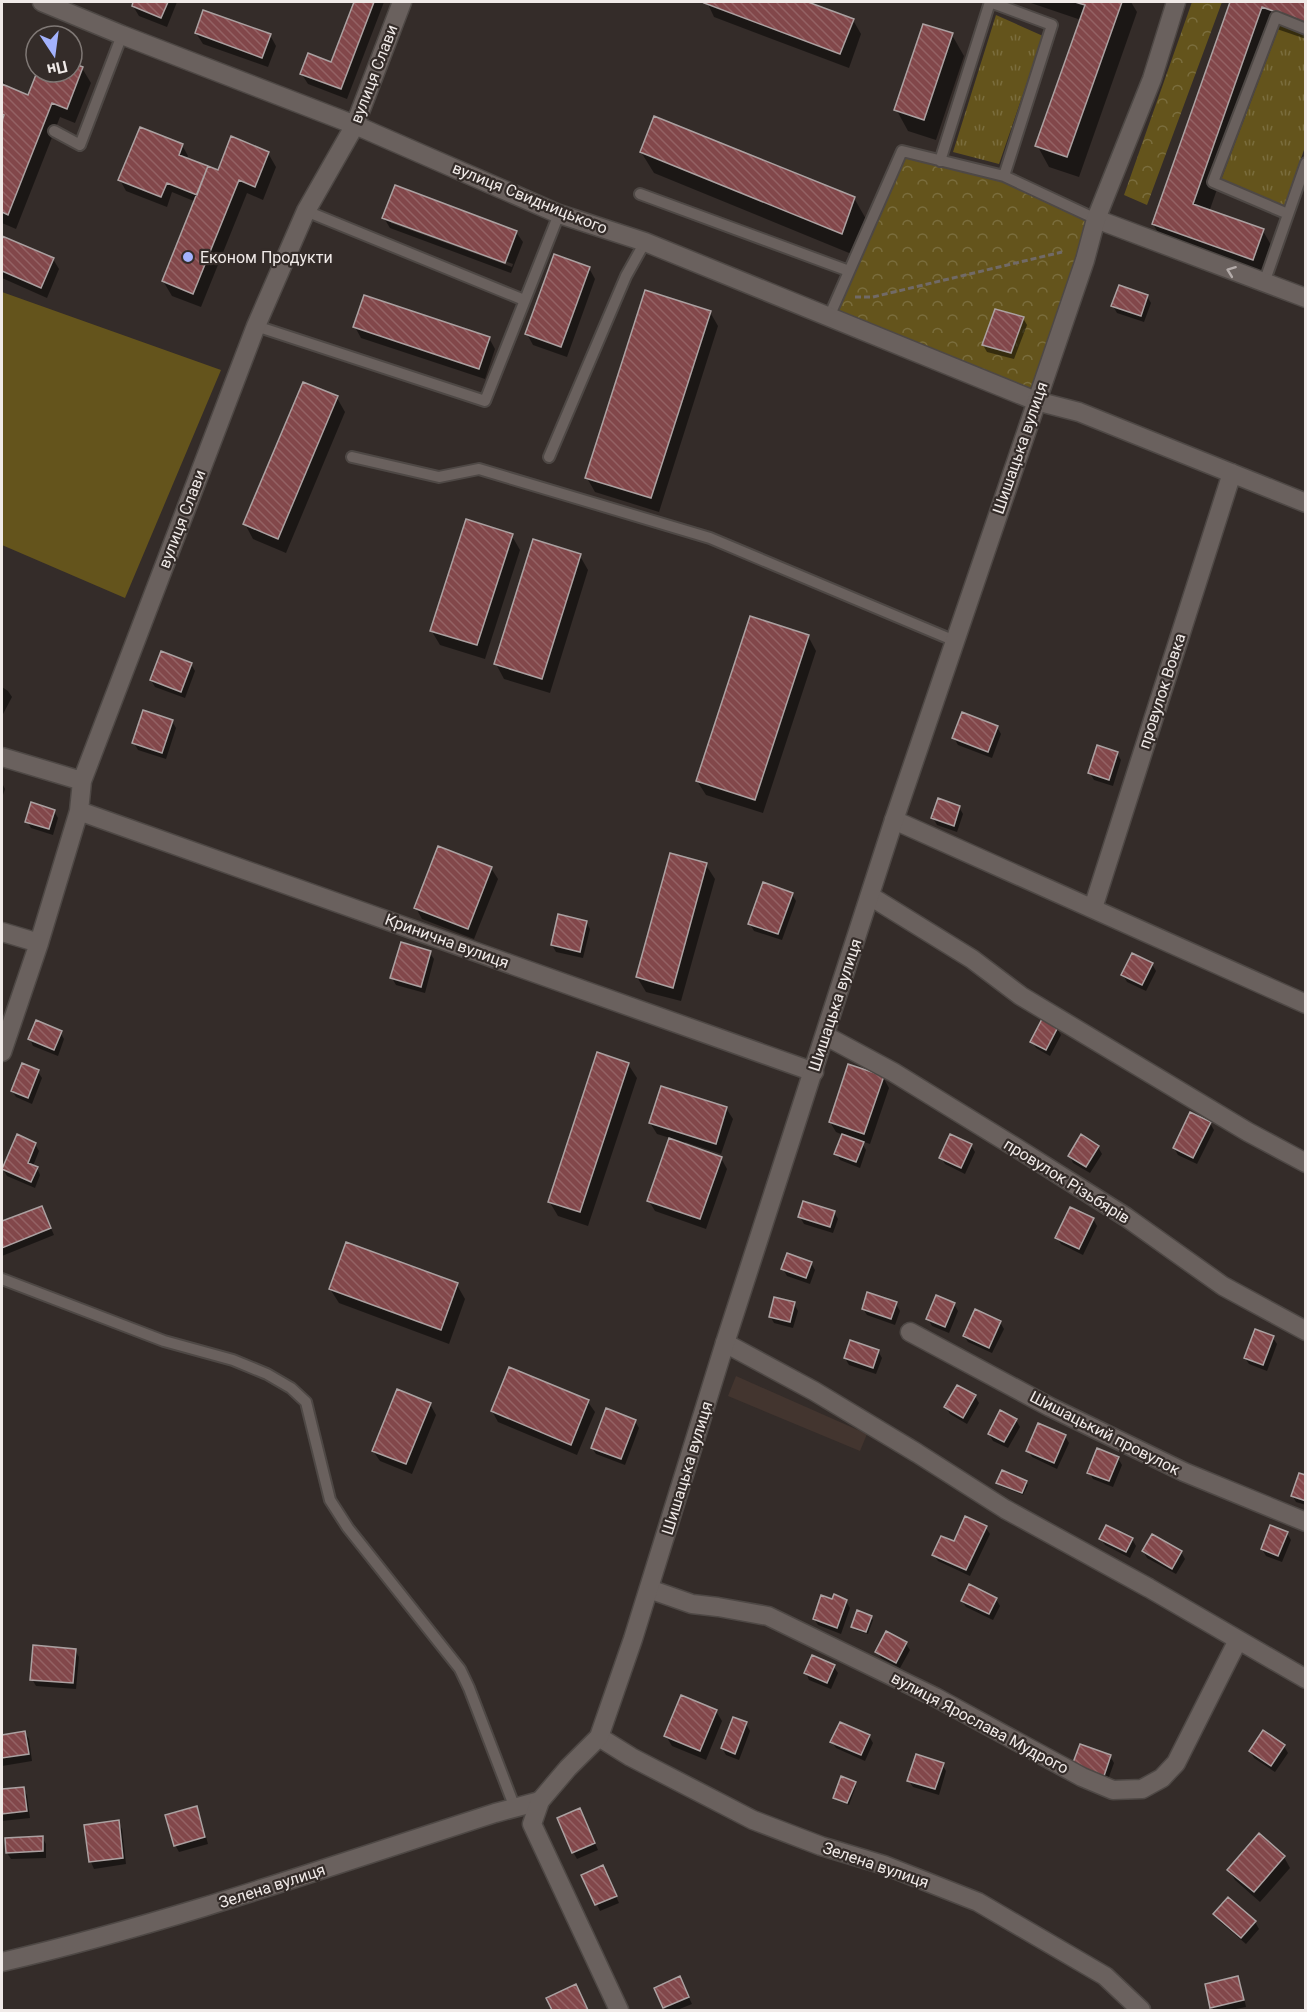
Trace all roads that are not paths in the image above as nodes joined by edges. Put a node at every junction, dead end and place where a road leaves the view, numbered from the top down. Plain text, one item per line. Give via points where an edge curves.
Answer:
1 (42, 2) edge
2 (402, 2) edge
3 (990, 2) edge
4 (1176, 2) edge
5 (1305, 29) edge
6 (122, 34) junction
7 (355, 125) junction
8 (54, 130) dead end
9 (940, 160) junction
10 (1305, 163) edge
11 (1004, 177) junction
12 (640, 194) dead end
13 (306, 211) junction
14 (559, 213) junction
15 (1287, 214) junction
16 (1096, 219) junction
17 (645, 242) junction
18 (849, 271) junction
19 (1264, 283) junction
20 (1305, 298) edge
21 (524, 300) junction
22 (829, 317) junction
23 (256, 326) junction
24 (1044, 403) junction
25 (352, 457) dead end
26 (549, 457) dead end
27 (1232, 473) junction
28 (1305, 503) edge
29 (955, 641) junction
30 (2, 757) edge
31 (82, 781) junction
32 (79, 811) junction
33 (894, 820) junction
34 (870, 896) junction
35 (1093, 908) junction
36 (2, 932) edge
37 (39, 944) junction
38 (1305, 1004) edge
39 (826, 1036) junction
40 (2, 1052) edge
41 (814, 1072) junction
42 (1305, 1163) edge
43 (2, 1279) edge
44 (1305, 1331) edge
45 (910, 1332) dead end
46 (725, 1343) junction
47 (1305, 1522) edge
48 (649, 1589) junction
49 (1238, 1640) junction
50 (1305, 1679) edge
51 (599, 1737) junction
52 (540, 1801) junction
53 (515, 1808) junction
54 (2, 1962) edge
55 (619, 2010) edge
56 (1141, 2010) edge

1 - 6 street, вулиця Свидницького
2 - 7 street, вулиця Слави
3 - 9 lane
3 - 11 lane via 1052,25
4 - 16 street, Шишацька вулиця via 1152,79
5 - 15 lane via 1276,17 1213,182
6 - 7 street, вулиця Свидницького
6 - 8 lane via 80,146
7 - 13 street, вулиця Слави
7 - 14 street, вулиця Свидницького
9 - 11 lane
9 - 18 lane via 902,151
10 - 15 lane
11 - 16 lane
12 - 18 lane
13 - 21 lane
13 - 23 street, вулиця Слави
14 - 17 street, вулиця Свидницького
14 - 21 lane
15 - 19 lane
19 -> 16 street
16 - 24 street, Шишацька вулиця
17 - 22 street, вулиця Свидницького
17 - 26 lane via 626,276
18 - 22 lane
19 - 20 street
21 - 23 lane via 485,401
22 - 24 street, вулиця Свидницького
23 - 31 street, вулиця Слави
24 - 27 street, вулиця Свидницького via 1079,412
24 - 29 street, Шишацька вулиця
25 - 29 lane via 439,477 479,469 710,538
27 - 28 street, вулиця Свидницького
27 - 35 street, провулок Вовка
29 - 33 street, Шишацька вулиця
30 - 31 street
31 - 32 street, вулиця Слави
32 - 37 street, вулиця Слави
32 - 41 street, Кринична вулиця
33 - 34 street, Шишацька вулиця
33 - 35 street
34 - 39 street, Шишацька вулиця
34 - 42 street via 972,959 1021,996
35 - 38 street
36 - 37 street
37 - 40 street, вулиця Слави
39 - 41 street, Шишацька вулиця
39 - 44 street, провулок Різьбярів via 893,1072 1126,1217 1224,1286
41 - 46 street, Шишацька вулиця
43 - 53 lane via 164,1341 233,1360 267,1374 306,1402 330,1500 460,1669
45 - 47 street, Шишацький провулок via 1050,1407 1184,1472
46 - 48 street, Шишацька вулиця
46 - 49 street via 814,1391 1005,1509
48 - 49 street, вулиця Ярослава Мудрого via 692,1604 768,1616 1113,1790 1142,1789 1162,1778 1176,1763
48 - 51 street, Шишацька вулиця
49 - 50 street
51 - 52 street, Шишацька вулиця
51 - 56 street, Зелена вулиця via 753,1820 978,1902 1106,1976
52 - 53 street, Зелена вулиця
52 - 55 street, Шишацька вулиця via 532,1824
53 - 54 street, Зелена вулиця via 215,1904

